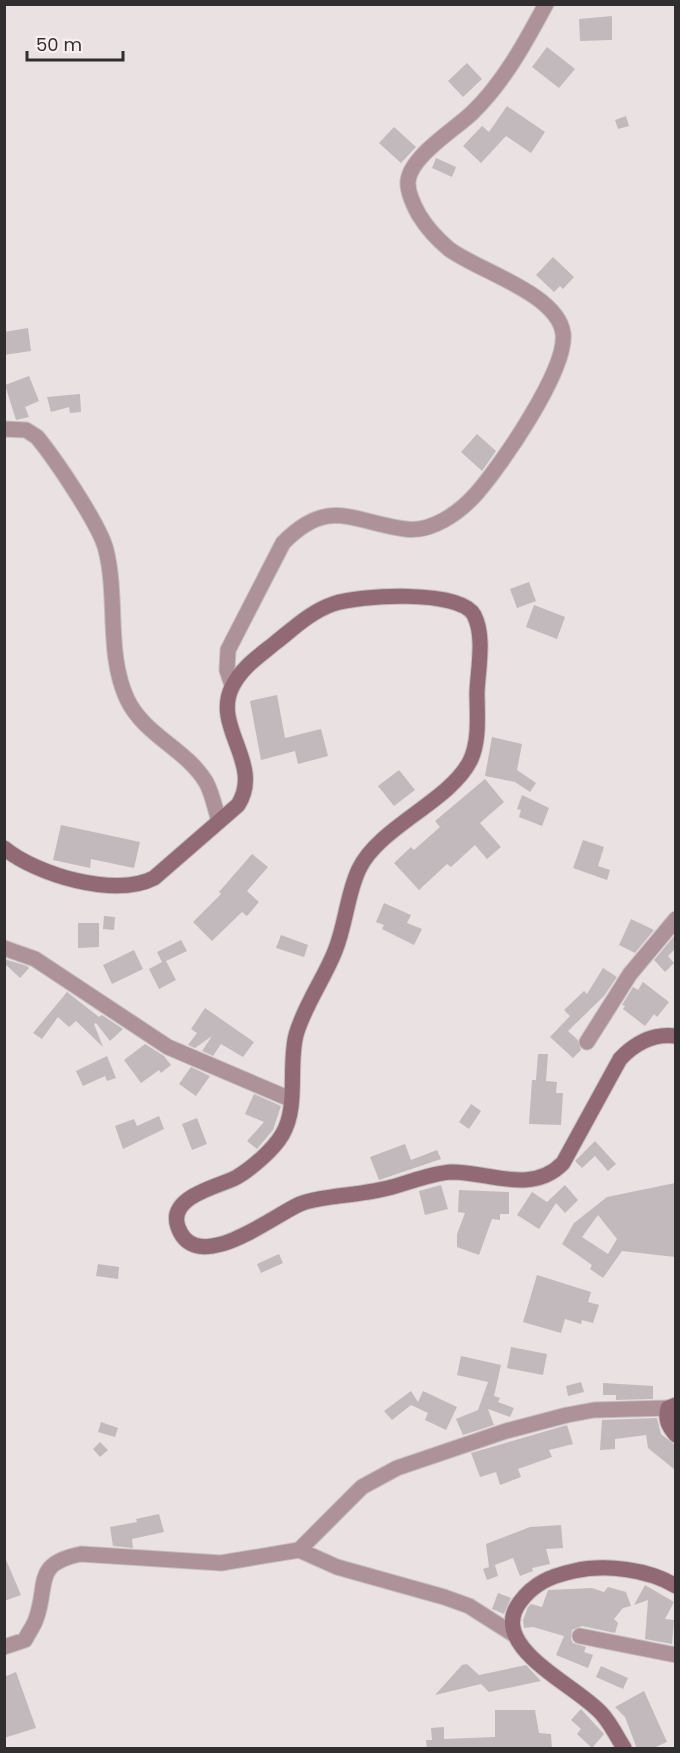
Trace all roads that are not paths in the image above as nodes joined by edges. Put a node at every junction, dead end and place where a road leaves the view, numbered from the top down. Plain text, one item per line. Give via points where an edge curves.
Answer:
1 (546, 4) edge
2 (4, 429) edge
3 (232, 685) junction
4 (219, 821) junction
5 (4, 848) edge
6 (675, 919) edge
7 (4, 948) edge
8 (675, 1036) edge
9 (586, 1042) dead end
10 (290, 1100) junction
11 (672, 1407) edge
12 (675, 1435) edge
13 (299, 1550) junction
14 (675, 1586) edge
15 (513, 1634) junction
16 (580, 1636) dead end
17 (4, 1647) edge
18 (675, 1655) edge
19 (624, 1749) edge

1 - 3 street via 494,89 411,167 408,183 413,205 427,229 450,249 538,299 557,318 563,333 562,351 534,412 494,471 452,516 432,525 407,529 334,514 296,530 283,543 228,650 227,669
2 - 4 street via 26,430 37,437 102,536 110,567 120,675 127,699 142,721 201,776
3 - 4 main road via 228,714 248,784 238,805
3 - 10 main road via 255,659 307,617 335,603 360,597 427,598 458,602 475,617 479,634 476,732 468,764 377,845 359,868 335,952 297,1030
4 - 5 main road via 165,870 142,884 129,886 99,884 33,867
6 - 9 street via 630,974
7 - 10 street via 35,959 168,1047
8 - 10 main road via 650,1038 620,1059 554,1172 510,1181 450,1172 431,1175 367,1193 315,1199 224,1244 203,1247 188,1240 178,1227 178,1214 184,1203 233,1180 274,1144 284,1133
11 - 12 main road via 667,1422
11 - 13 street via 567,1414 398,1468 362,1487
13 - 15 street via 337,1567 469,1606
13 - 17 street via 221,1563 81,1554 64,1558 52,1565 42,1584 36,1619 25,1640
14 - 15 main road via 660,1577 605,1568 554,1576 530,1589 517,1606 511,1621
15 - 19 main road via 528,1655 602,1714
16 - 18 street

